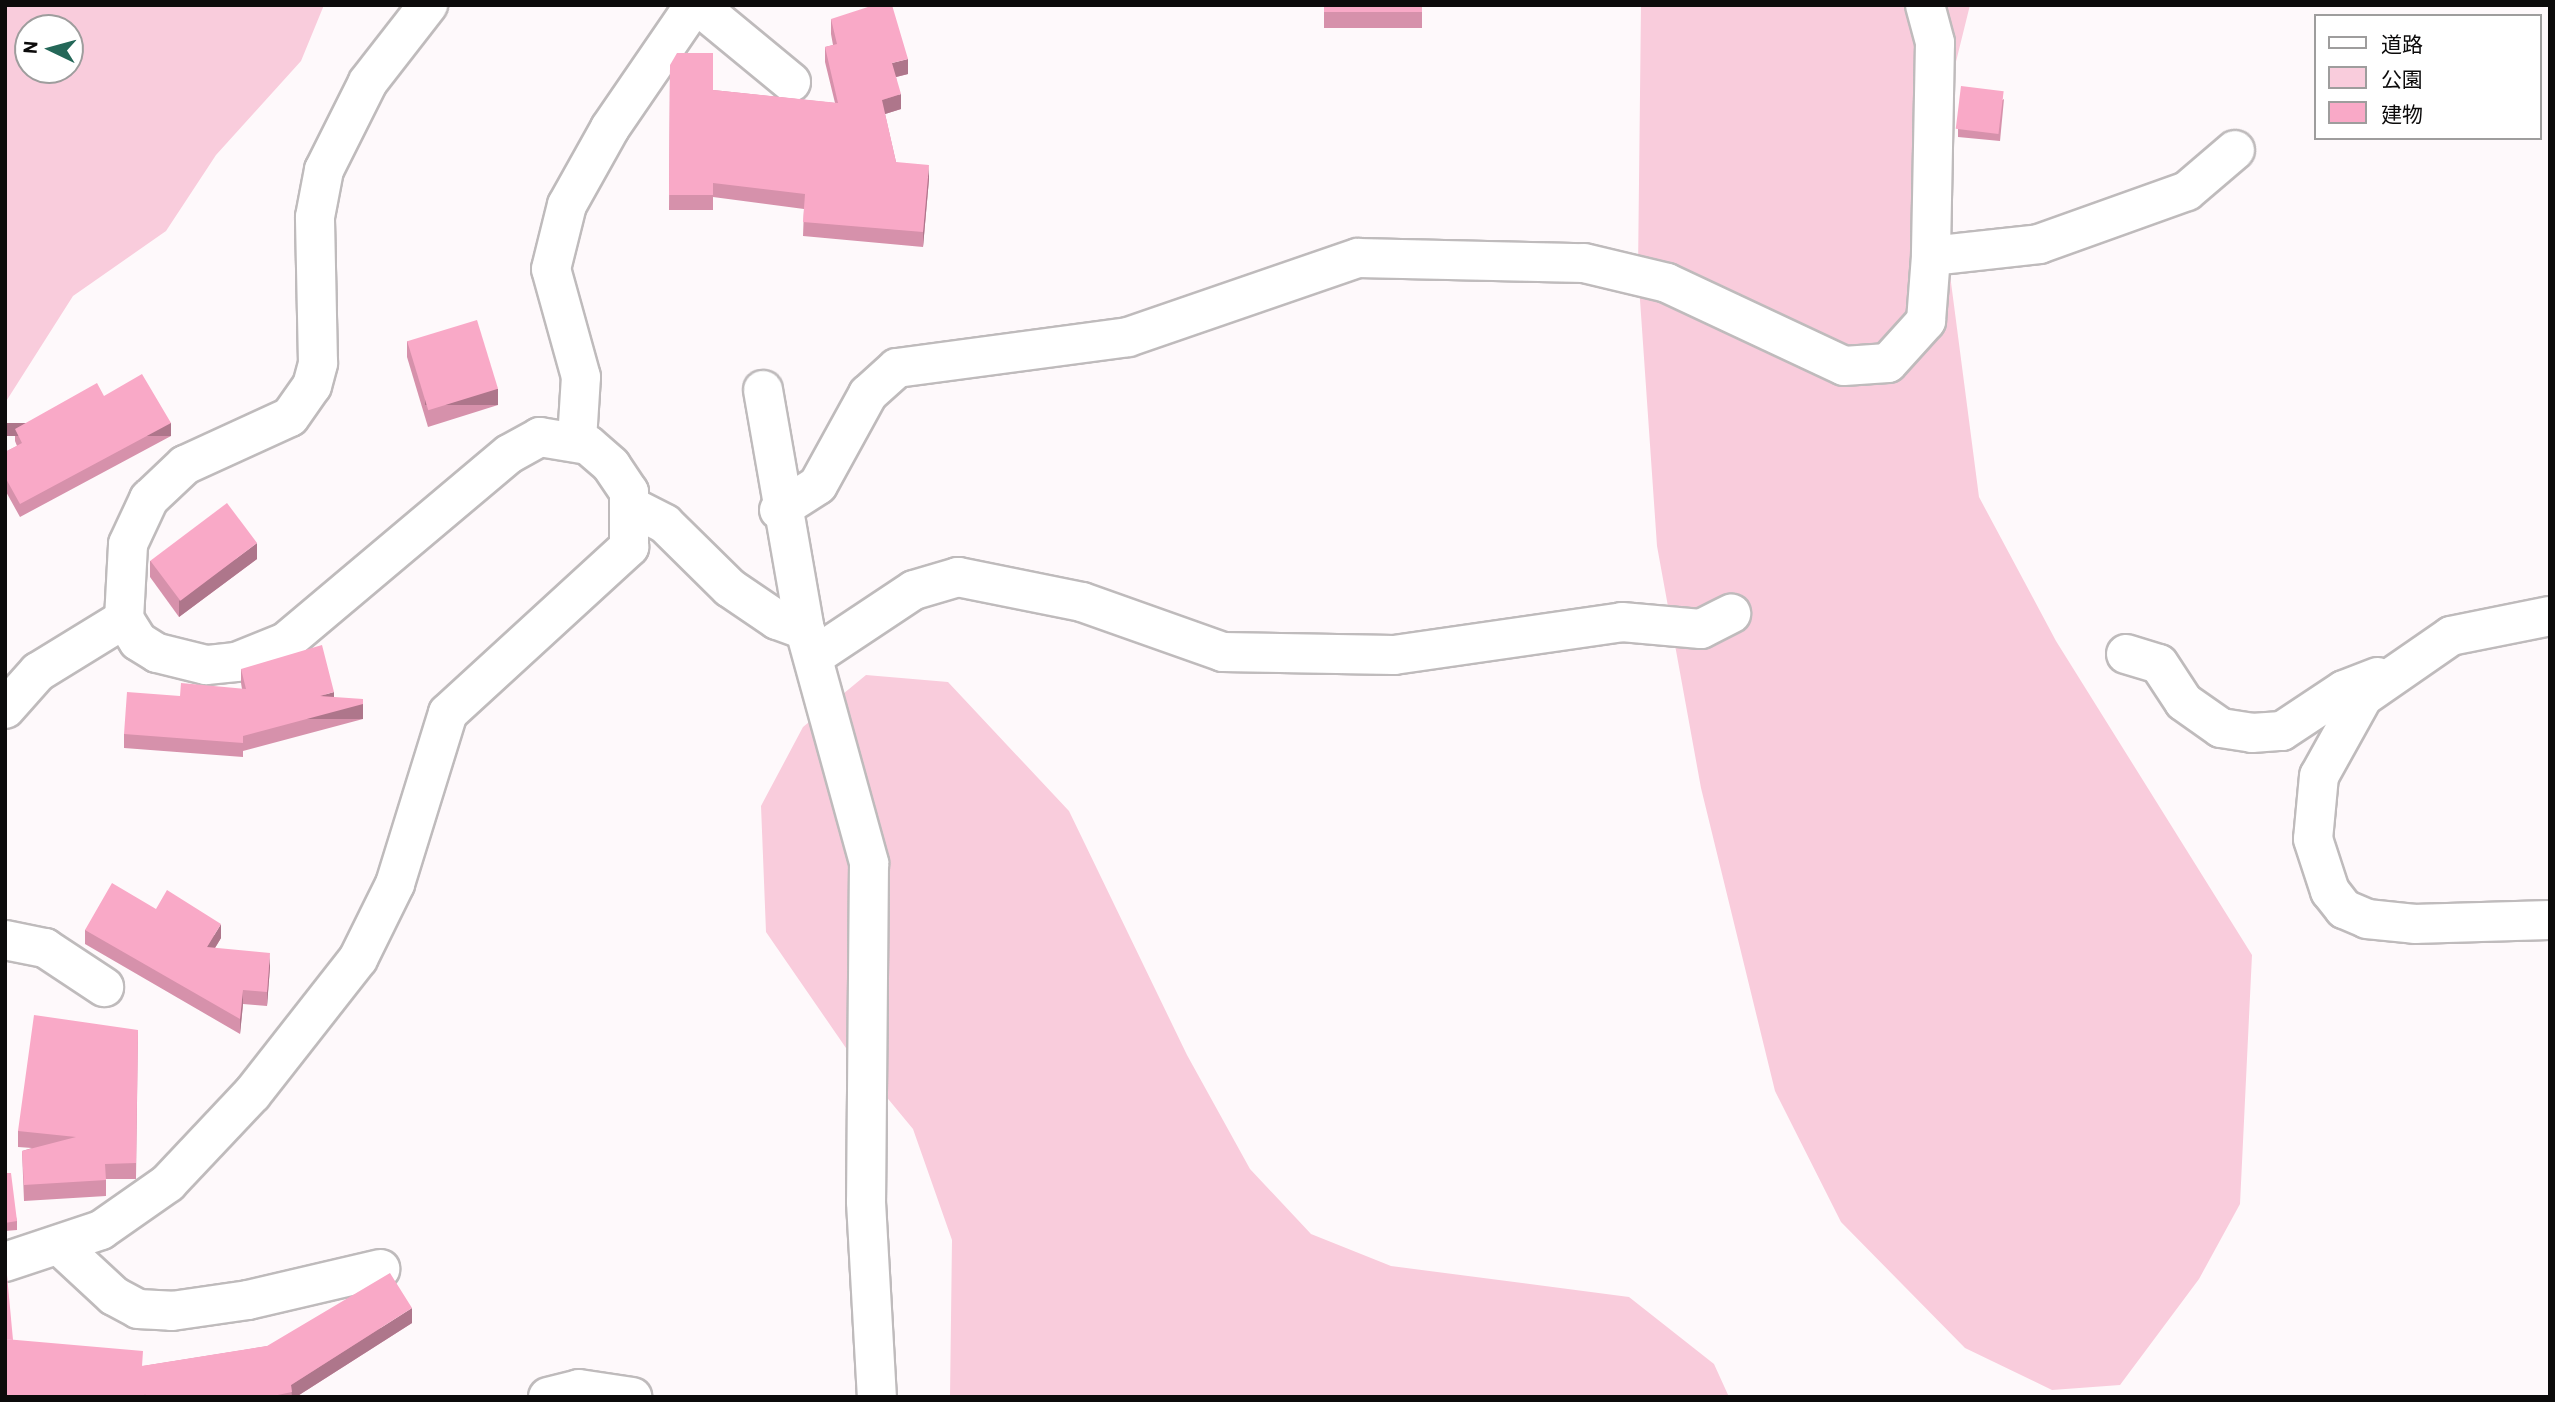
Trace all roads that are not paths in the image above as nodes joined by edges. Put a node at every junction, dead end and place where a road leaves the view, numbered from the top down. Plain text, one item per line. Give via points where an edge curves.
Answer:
1 (428, 5) edge
2 (1924, 5) edge
3 (792, 82) dead end
4 (2235, 150) dead end
5 (1931, 256) junction
6 (763, 390) dead end
7 (577, 440) junction
8 (632, 507) junction
9 (779, 510) junction
10 (1731, 614) dead end
11 (2550, 616) edge
12 (124, 619) junction
13 (809, 643) junction
14 (2126, 654) dead end
15 (2390, 673) junction
16 (5, 709) edge
17 (2550, 920) edge
18 (5, 940) edge
19 (104, 988) dead end
20 (59, 1245) junction
21 (5, 1262) edge
22 (380, 1269) dead end
23 (548, 1397) edge
24 (632, 1397) edge
25 (877, 1397) edge

1 - 12 street via 368,82 324,170 315,217 318,363 312,386 290,417 185,465 149,499 126,554
2 - 5 street via 1936,55
3 - 7 street via 700,7 688,14 610,128 567,205 551,269 582,377
4 - 5 street via 2187,191 2039,244
5 - 9 street via 1926,321 1888,363 1844,366 1667,283 1584,263 1357,258 1128,337 897,368 868,394 818,485
6 - 9 street
7 - 8 street via 611,464
7 - 12 street via 540,437 522,445 286,642 236,662 206,665 157,653 138,641
8 - 13 street via 665,524 740,594
8 - 20 street via 629,547 448,713 395,884 350,969 253,1094 167,1183 102,1230
9 - 13 street
10 - 13 street via 1701,629 1622,622 1394,655 1223,652 1082,602 958,576 914,590
11 - 15 street via 2451,636
12 - 16 street via 38,672
13 - 25 street via 869,863 866,1202
14 - 15 street via 2159,664 2184,702 2221,728 2252,733 2282,731 2344,690
15 - 17 street via 2363,697 2319,776 2313,839 2330,891 2344,909 2367,919 2415,924
18 - 19 street via 45,948
20 - 21 street
20 - 22 street via 114,1296 138,1309 172,1311 248,1300
23 - 24 street via 579,1389

